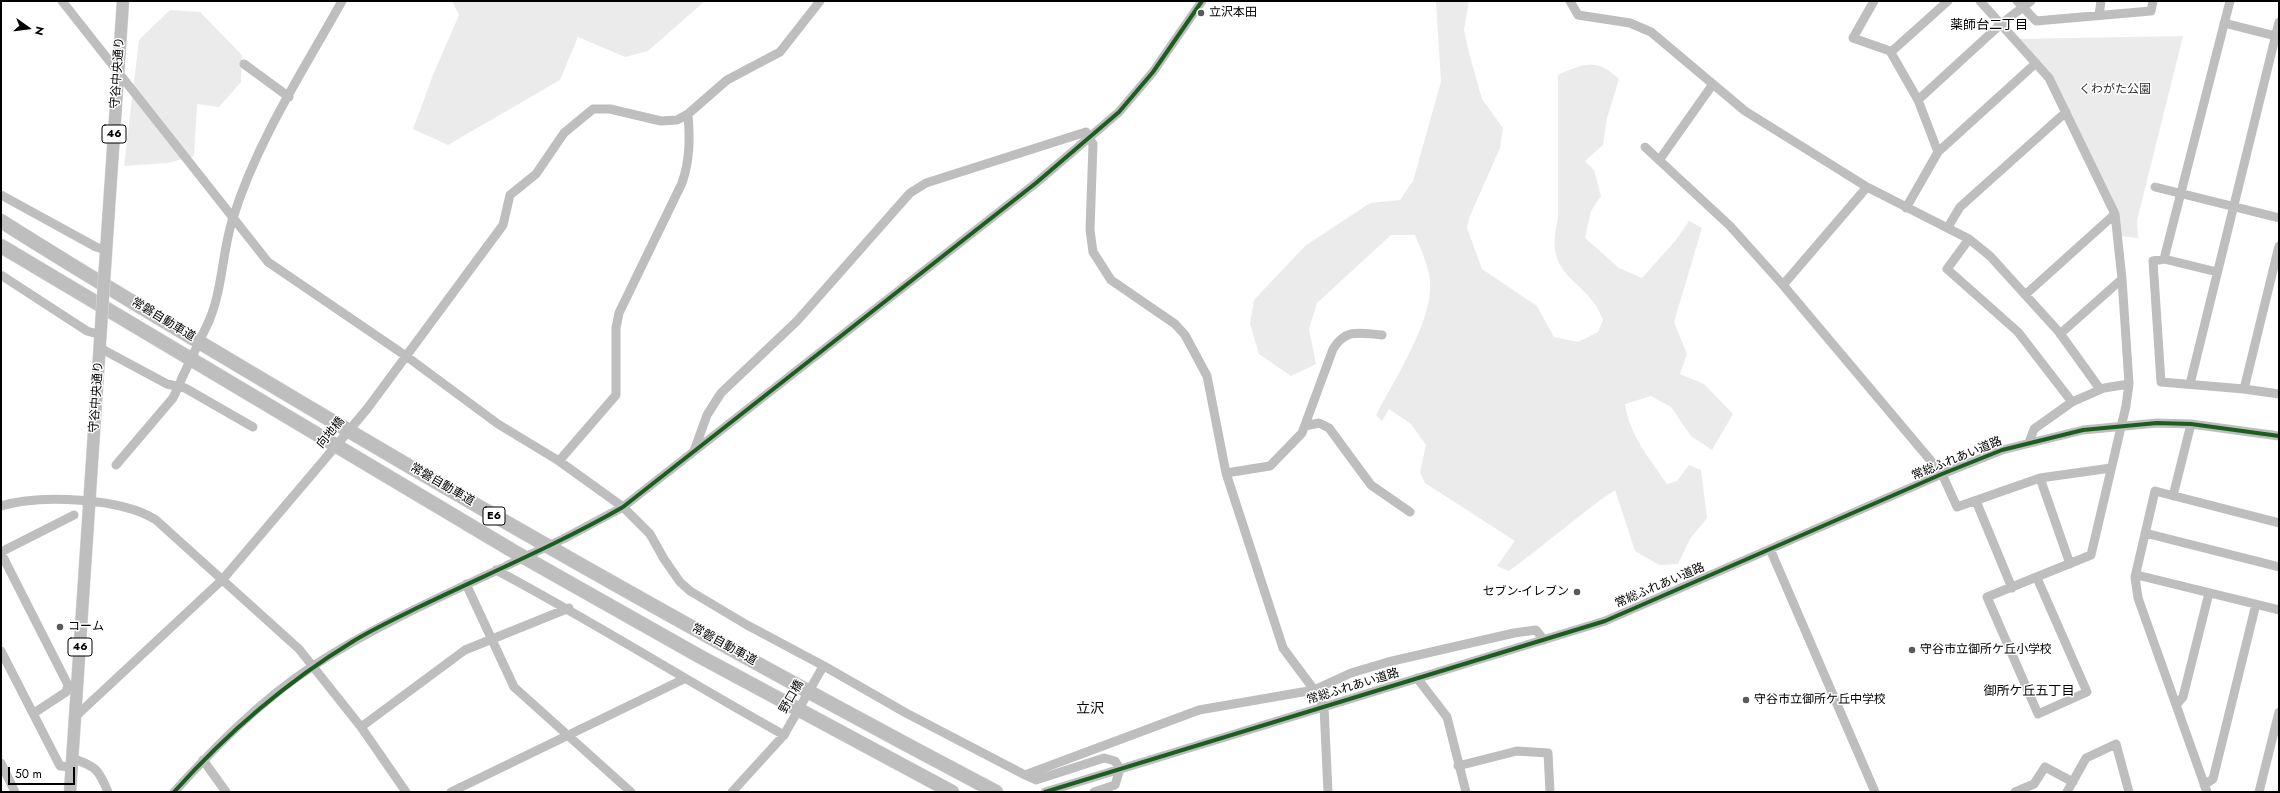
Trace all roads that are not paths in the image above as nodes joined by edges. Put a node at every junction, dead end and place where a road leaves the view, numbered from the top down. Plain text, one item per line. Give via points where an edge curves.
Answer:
1 (62, 1) edge
2 (123, 1) edge
3 (342, 1) edge
4 (820, 1) edge
5 (1570, 1) edge
6 (1874, 1) edge
7 (1948, 1) edge
8 (1980, 1) edge
9 (2030, 1) edge
10 (2101, 1) edge
11 (2153, 1) edge
12 (2230, 1) edge
13 (1199, 3) edge
14 (2020, 4) edge
15 (2099, 15) junction
16 (2279, 22) edge
17 (2224, 23) junction
18 (2001, 24) junction
19 (2277, 37) edge
20 (1891, 52) junction
21 (2036, 63) junction
22 (244, 64) dead end
23 (119, 71) junction
24 (1713, 84) junction
25 (289, 97) junction
26 (1918, 100) junction
27 (2066, 112) junction
28 (688, 114) junction
29 (1090, 137) junction
30 (1645, 147) dead end
31 (1938, 152) junction
32 (1660, 159) junction
33 (1867, 187) junction
34 (2155, 188) dead end
35 (2180, 194) junction
36 (1, 195) edge
37 (2233, 207) junction
38 (1906, 208) junction
39 (2115, 214) junction
40 (232, 218) junction
41 (2279, 218) edge
42 (1, 221) edge
43 (1948, 227) junction
44 (1969, 239) junction
45 (1, 246) edge
46 (2279, 246) edge
47 (106, 250) junction
48 (2164, 258) junction
49 (2217, 272) junction
50 (1, 275) edge
51 (2122, 279) junction
52 (1783, 285) junction
53 (2026, 295) junction
54 (101, 331) junction
55 (2060, 334) junction
56 (1382, 335) dead end
57 (100, 348) junction
58 (406, 356) junction
59 (179, 384) junction
60 (2129, 384) junction
61 (2190, 384) junction
62 (2244, 388) junction
63 (2100, 389) junction
64 (2279, 394) edge
65 (2072, 402) junction
66 (2190, 424) junction
67 (2121, 425) junction
68 (1304, 426) junction
69 (253, 427) dead end
70 (2279, 436) edge
71 (2030, 443) junction
72 (694, 452) junction
73 (559, 461) junction
74 (116, 465) dead end
75 (2110, 468) junction
76 (1226, 473) junction
77 (1942, 474) junction
78 (2040, 478) junction
79 (2173, 496) junction
80 (1976, 501) junction
81 (90, 502) junction
82 (1, 506) edge
83 (623, 507) junction
84 (1410, 512) dead end
85 (74, 515) dead end
86 (2279, 523) edge
87 (2145, 533) junction
88 (1770, 549) junction
89 (1, 553) edge
90 (2070, 564) junction
91 (2279, 567) edge
92 (496, 570) junction
93 (2135, 577) junction
94 (2037, 578) junction
95 (223, 579) junction
96 (466, 584) junction
97 (2012, 588) junction
98 (2209, 593) junction
99 (2256, 604) junction
100 (569, 608) junction
101 (2279, 610) edge
102 (492, 639) junction
103 (1544, 640) junction
104 (1, 651) edge
105 (313, 667) junction
106 (822, 668) junction
107 (1417, 678) junction
108 (684, 679) junction
109 (73, 685) junction
110 (1314, 690) junction
111 (2176, 706) junction
112 (1324, 707) junction
113 (2279, 712) edge
114 (34, 713) junction
115 (75, 717) junction
116 (360, 727) junction
117 (566, 735) junction
118 (784, 735) junction
119 (203, 760) junction
120 (1, 763) edge
121 (72, 763) junction
122 (1458, 766) junction
123 (1120, 769) junction
124 (1025, 775) junction
125 (2073, 782) junction
126 (2205, 788) edge
127 (15, 792) edge
128 (70, 792) edge
129 (108, 792) edge
130 (174, 792) edge
131 (226, 792) edge
132 (406, 792) edge
133 (451, 792) edge
134 (631, 792) edge
135 (732, 792) edge
136 (952, 792) edge
137 (996, 792) edge
138 (1045, 792) edge
139 (1094, 792) edge
140 (1328, 792) edge
141 (1466, 792) edge
142 (1550, 792) edge
143 (1875, 792) edge
144 (2015, 792) edge
145 (2067, 792) edge
146 (2129, 792) edge
147 (2259, 792) edge

1 - 23 street
2 - 23 main road, 守谷中央通り / 46
3 - 25 street
4 - 28 street via 780,52 727,80
5 - 24 street via 1578,15 1630,23 1651,32
6 - 20 street via 1853,38
7 - 20 street
8 - 18 street
9 - 14 street
10 - 15 street
11 - 15 street via 2151,11
12 - 17 street
13 - 29 street via 1137,92
14 - 15 street via 2036,21
14 - 18 street
16 - 19 street
17 - 19 street
17 - 35 street
18 - 21 street
18 - 26 street
19 - 37 street
20 - 26 street
21 - 27 street via 2049,78
21 - 31 street
22 - 25 street
23 - 40 street
23 - 47 main road, 守谷中央通り / 46
24 - 32 street
24 - 33 street via 1745,111
25 - 40 street via 259,152
26 - 31 street
27 - 39 street
27 - 43 street via 1960,207
28 - 58 street, 向地橋 via 677,120 661,121 610,109 593,109 564,133 536,174 510,195 503,225
28 - 73 street via 690,143 688,166 682,184 619,314 616,328 616,396
29 - 72 street via 1036,183
29 - 72 street via 1086,132 1079,134 926,184 910,193 797,321 721,393 707,415
29 - 76 street via 1093,144 1090,230 1093,252 1112,280 1175,324 1185,335 1206,376
30 - 32 street
31 - 38 street
32 - 52 street via 1730,226
33 - 38 street
33 - 52 street
34 - 35 street
35 - 37 street
35 - 48 street
36 - 47 street
37 - 41 street
37 - 49 street
38 - 43 street
39 - 51 street
39 - 53 street
40 - 58 street via 268,262
40 - 59 street, bridge via 216,301
42 - 137 highway, 常磐自動車道 / E6 via 256,376 524,534 708,637
43 - 44 street
44 - 53 street via 1990,256
44 - 65 street via 1947,269 2018,332
45 - 136 highway, 常磐自動車道 / E6 via 513,551 699,656
46 - 62 street
47 - 54 main road, 守谷中央通り / 46, bridge
48 - 49 street
48 - 61 street via 2153,261 2161,382
49 - 61 street
50 - 54 street via 87,331
51 - 55 street
51 - 60 street
52 - 77 street
53 - 55 street
54 - 57 main road, 守谷中央通り / 46
55 - 63 street
56 - 68 street via 1349,334 1339,339
57 - 59 street via 167,384
57 - 81 main road, 守谷中央通り / 46
58 - 73 street via 498,424
58 - 95 street, 向地橋, bridge via 367,409
59 - 69 street
59 - 74 street via 173,398
60 - 63 street
60 - 67 street
61 - 62 street
62 - 64 street
63 - 65 street
65 - 71 street via 2034,429
66 - 67 street, 常総ふれあい道路
66 - 70 street, 常総ふれあい道路
66 - 79 street
67 - 71 street, 常総ふれあい道路 via 2083,430
67 - 75 street
68 - 76 street via 1302,433 1270,466
68 - 84 street via 1319,423 1329,428 1372,485
71 - 77 street, 常総ふれあい道路 via 2002,450
72 - 83 street
73 - 83 street
75 - 78 street
75 - 90 street via 2091,555
76 - 110 street via 1283,648
77 - 80 street via 1957,507
77 - 88 street, 常総ふれあい道路
78 - 80 street
78 - 90 street
79 - 86 street
79 - 87 street via 2155,491
80 - 97 street
81 - 82 street via 30,500
81 - 95 street via 118,505 145,512
81 - 109 main road, 守谷中央通り / 46
83 - 92 street, bridge
83 - 106 street via 650,534 680,582 690,591
85 - 89 street
87 - 91 street
87 - 93 street
88 - 103 street, 常総ふれあい道路 via 1606,621
88 - 143 street
89 - 109 street
90 - 94 street
92 - 96 street
92 - 100 street
93 - 98 street via 2141,576
93 - 111 street via 2138,598
94 - 97 street
94 - 97 street via 2087,692 2038,714 1987,598
95 - 105 street
95 - 115 street, 向地橋
96 - 102 street
96 - 105 street via 353,641
98 - 99 street
98 - 111 street via 2183,697
99 - 101 street
99 - 126 street via 2213,779
100 - 102 street
100 - 108 street
102 - 116 street via 465,650
102 - 117 street via 514,687
103 - 107 street, 常総ふれあい道路
103 - 110 street via 1536,630 1514,633 1388,662 1351,673
104 - 114 street
105 - 116 street
105 - 119 street via 250,716
106 - 118 street, 野口橋, bridge
106 - 124 street
107 - 112 street, 常総ふれあい道路
107 - 122 street via 1447,717
108 - 117 street
108 - 118 street
109 - 114 street
109 - 115 main road, 守谷中央通り / 46
110 - 112 street
110 - 124 street via 1199,710
111 - 126 street
112 - 123 street, 常総ふれあい道路
112 - 140 street
113 - 147 street
114 - 121 street via 60,766
115 - 121 main road, 守谷中央通り / 46
116 - 132 street
117 - 133 street
117 - 134 street
118 - 135 street, 野口橋
119 - 130 street
119 - 131 street
120 - 127 street
121 - 128 main road, 守谷中央通り / 46
121 - 129 street via 94,767 102,776
122 - 141 street
122 - 142 street via 1517,750 1548,753
123 - 124 street via 1115,761 1104,758 1036,780
123 - 138 street, 常総ふれあい道路
123 - 139 street via 1115,785
125 - 144 street via 2045,767 2034,784
125 - 145 street
125 - 146 street via 2086,758 2116,744

